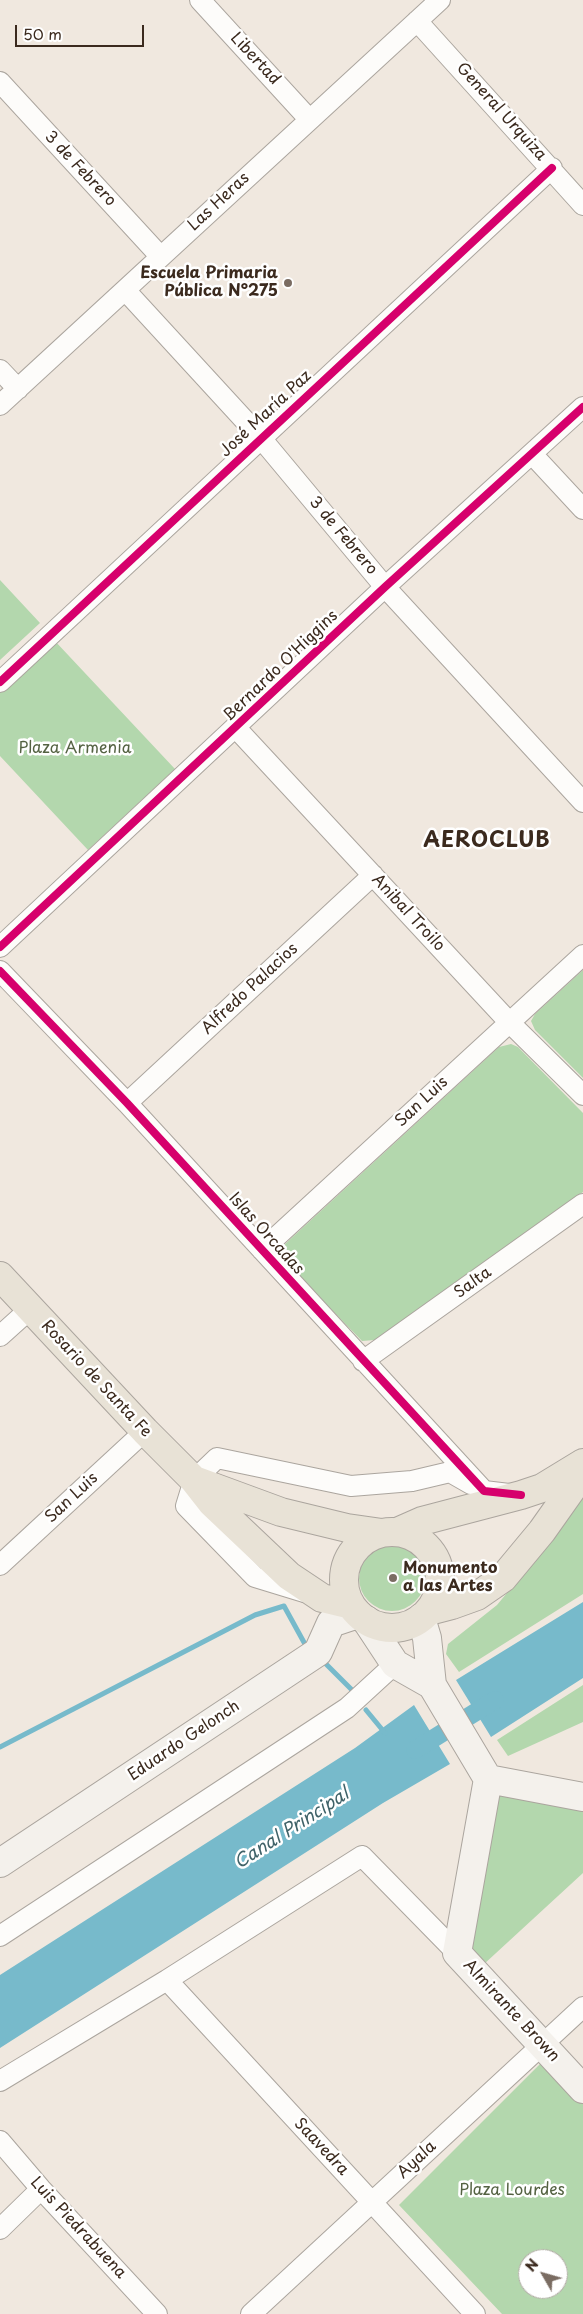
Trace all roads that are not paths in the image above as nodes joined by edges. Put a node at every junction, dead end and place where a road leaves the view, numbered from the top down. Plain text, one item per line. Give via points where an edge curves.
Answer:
1 (200, 0) edge
2 (440, 0) edge
3 (417, 21) junction
4 (0, 82) edge
5 (309, 119) junction
6 (552, 168) junction
7 (583, 205) edge
8 (160, 256) junction
9 (126, 290) junction
10 (0, 370) edge
11 (18, 389) junction
12 (0, 406) edge
13 (583, 407) edge
14 (260, 438) junction
15 (532, 454) junction
16 (583, 508) edge
17 (385, 587) junction
18 (0, 682) edge
19 (236, 728) junction
20 (583, 802) edge
21 (373, 875) junction
22 (0, 947) edge
23 (583, 955) edge
24 (0, 971) edge
25 (510, 1022) junction
26 (583, 1095) edge
27 (127, 1103) junction
28 (583, 1204) edge
29 (262, 1250) junction
30 (0, 1276) edge
31 (30, 1309) junction
32 (0, 1336) edge
33 (364, 1361) junction
34 (145, 1431) junction
35 (583, 1463) edge
36 (583, 1472) edge
37 (194, 1480) junction
38 (484, 1491) junction
39 (521, 1495) junction
40 (390, 1533) junction
41 (0, 1565) edge
42 (358, 1613) junction
43 (425, 1615) junction
44 (395, 1664) junction
45 (432, 1685) junction
46 (488, 1779) junction
47 (583, 1797) edge
48 (0, 1863) edge
49 (0, 1936) edge
50 (457, 1953) junction
51 (167, 1980) junction
52 (583, 2007) edge
53 (542, 2045) junction
54 (0, 2081) edge
55 (583, 2089) edge
56 (0, 2142) edge
57 (41, 2189) junction
58 (372, 2202) junction
59 (0, 2228) edge
60 (157, 2314) edge
61 (251, 2314) edge
62 (475, 2314) edge

1 - 5 street, Libertad
2 - 3 street, Las Heras
3 - 5 street, Las Heras
3 - 6 street, General Urquiza
4 - 8 street, 3 de Febrero
5 - 8 street, Las Heras
6 - 7 street, General Urquiza
6 - 14 street, José María Paz
8 - 9 street, Las Heras
9 - 11 street, Las Heras
9 - 14 street, 3 de Febrero
10 - 11 street
11 - 12 street, Las Heras
13 - 15 street, Bernardo O'Higgins
14 - 17 street, 3 de Febrero
14 - 18 street, José María Paz
15 - 16 street
15 - 17 street, Bernardo O'Higgins
17 - 19 street, Bernardo O'Higgins
17 - 20 street, 3 de Febrero
19 - 21 street, Anibal Troilo
19 - 22 street, Bernardo O'Higgins
21 - 25 street, Anibal Troilo
21 - 27 street, Alfredo Palacios
23 - 25 street, San Luis
24 - 27 street, Islas Orcadas
25 - 26 street, Anibal Troilo
25 - 29 street, San Luis
27 - 29 street, Islas Orcadas
28 - 33 street, Salta
29 - 33 street, Islas Orcadas
30 - 31 main road, Rosario de Santa Fe
31 - 32 street
31 - 34 main road, Rosario de Santa Fe
33 - 38 street, Islas Orcadas
34 - 37 main road, Rosario de Santa Fe
34 - 41 street, San Luis
35 - 39 main road via 542,1488
36 - 43 main road via 542,1531 503,1578 477,1596
37 - 38 street via 217,1458 351,1486 412,1481 450,1472
37 - 40 main road, Rosario de Santa Fe via 281,1512 347,1528
37 - 42 main road, Rosario de Santa Fe via 212,1504 289,1576 322,1598
38 - 39 street
39 - 40 main road via 422,1521
40 - 42 main road via 362,1543 348,1561 344,1583
40 - 43 main road via 417,1538 437,1562 439,1592
42 - 43 main road via 388,1628 411,1624
42 - 44 street
42 - 48 street, Eduardo Gelonch via 332,1623 318,1652
43 - 45 street
44 - 45 street
44 - 49 street via 347,1708
45 - 46 street
46 - 47 street
46 - 50 street, Almirante Brown
50 - 51 street via 362,1856
50 - 53 street, Almirante Brown
51 - 54 street
51 - 58 street, Saavedra
52 - 53 street, Ayala
53 - 55 street, Almirante Brown
53 - 58 street, Ayala
56 - 57 street, Luis Piedrabuena
57 - 59 street
57 - 60 street, Luis Piedrabuena
58 - 61 street, Ayala
58 - 62 street, Saavedra

